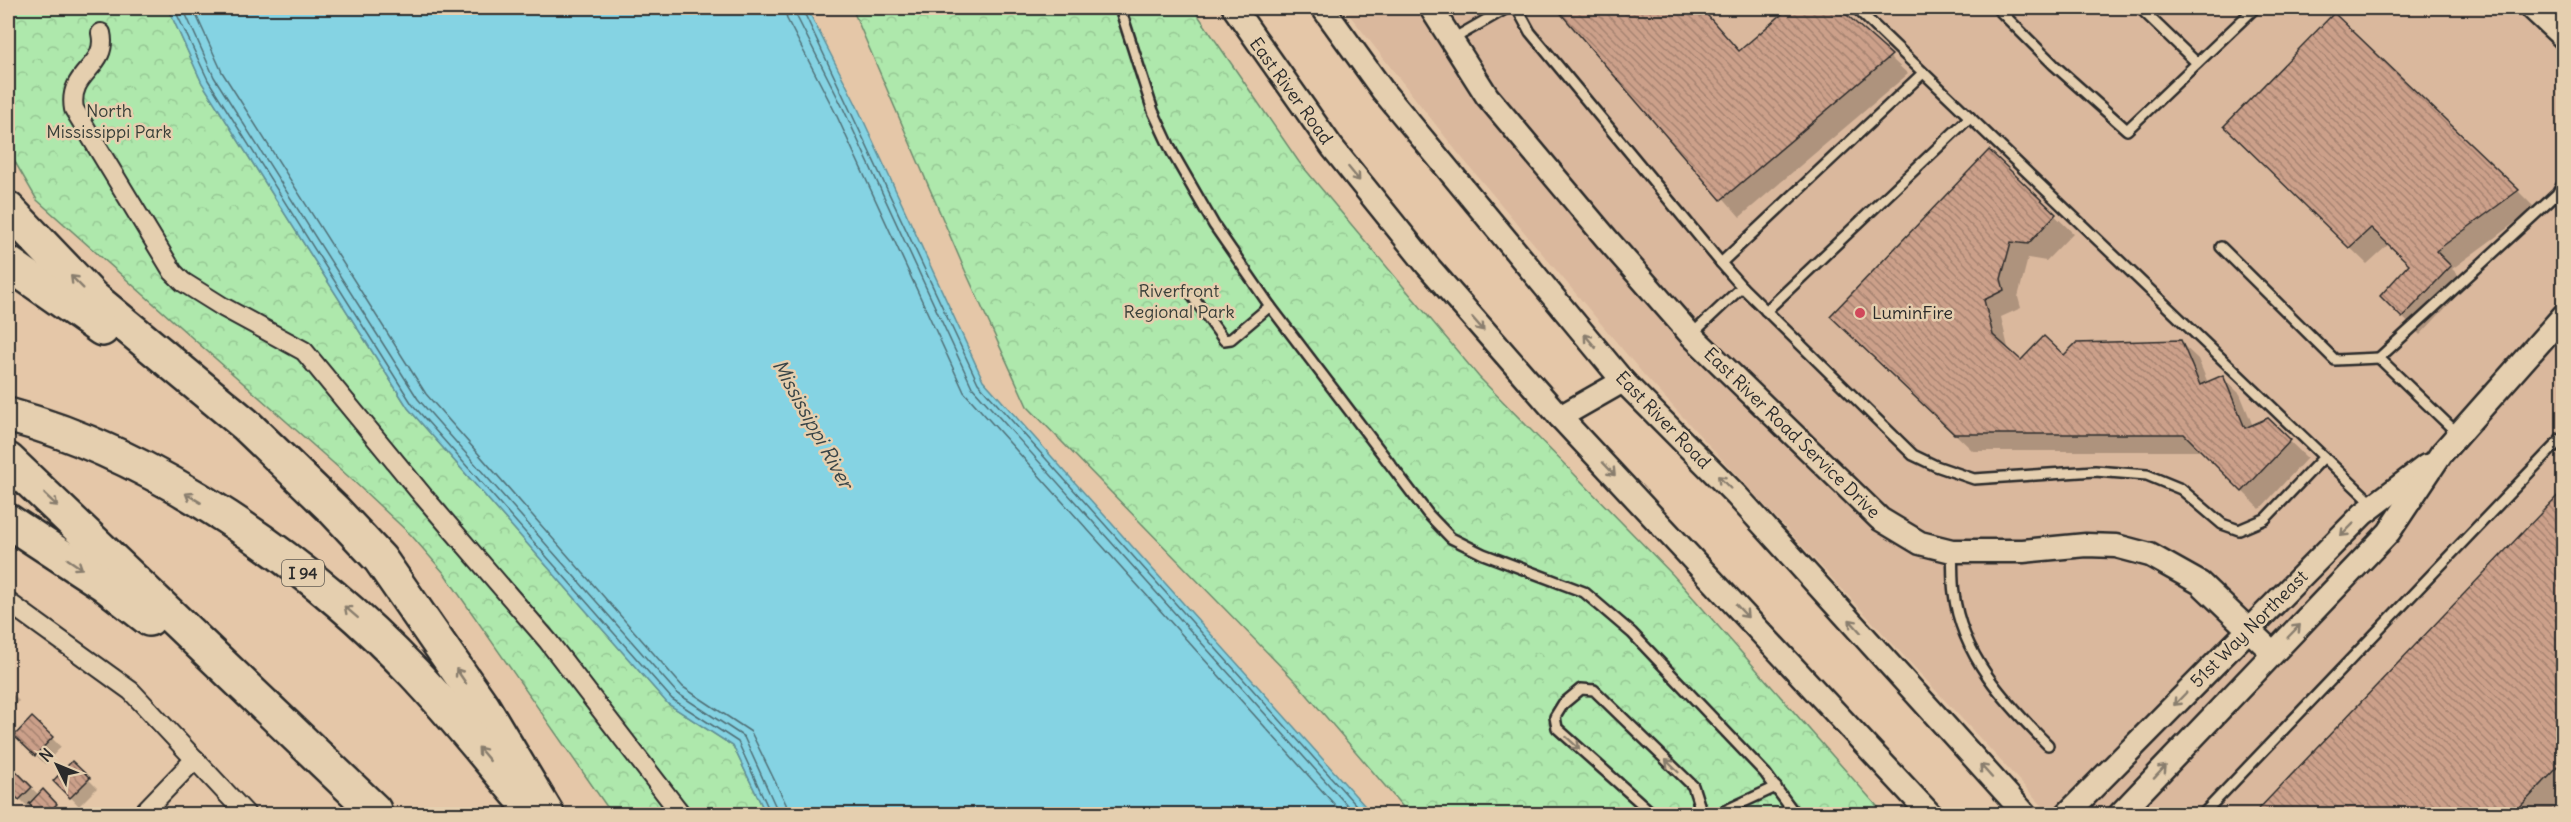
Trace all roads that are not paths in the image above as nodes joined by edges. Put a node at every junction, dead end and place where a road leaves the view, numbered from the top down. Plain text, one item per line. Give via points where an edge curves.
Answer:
1 (1120, 8) edge
2 (1234, 8) edge
3 (1323, 8) edge
4 (1431, 8) edge
5 (1507, 8) edge
6 (1517, 8) edge
7 (1856, 8) edge
8 (1997, 8) edge
9 (2140, 8) edge
10 (2255, 8) edge
11 (2532, 8) edge
12 (101, 33) dead end
13 (2564, 38) edge
14 (1451, 40) junction
15 (2197, 63) junction
16 (1923, 73) junction
17 (1970, 117) junction
18 (2564, 182) edge
19 (8, 208) edge
20 (2221, 247) dead end
21 (8, 263) edge
22 (1721, 264) junction
23 (1742, 287) junction
24 (1193, 297) dead end
25 (1270, 306) junction
26 (1766, 311) junction
27 (2564, 315) edge
28 (1691, 335) junction
29 (2379, 358) junction
30 (1623, 381) junction
31 (8, 415) edge
32 (1560, 417) junction
33 (2459, 434) junction
34 (2564, 436) edge
35 (2441, 454) junction
36 (2324, 457) junction
37 (8, 460) edge
38 (2374, 505) junction
39 (8, 521) edge
40 (1952, 551) junction
41 (8, 603) edge
42 (421, 619) junction
43 (2249, 628) junction
44 (2272, 653) junction
45 (2048, 745) dead end
46 (195, 759) junction
47 (1776, 787) junction
48 (376, 812) edge
49 (142, 814) edge
50 (246, 814) edge
51 (536, 814) edge
52 (547, 814) edge
53 (681, 814) edge
54 (1653, 814) edge
55 (1702, 814) edge
56 (1718, 814) edge
57 (1795, 814) edge
58 (1930, 814) edge
59 (2025, 814) edge
60 (2067, 814) edge
61 (2120, 814) edge
62 (2203, 814) edge

1 - 25 lane via 1153,111 1172,152 1214,225
2 -> 32 street, East River Road via 1332,147 1427,265
30 -> 3 street, East River Road via 1383,91
4 - 14 street, East River Road Service Drive
5 - 14 lane
6 - 22 lane via 1530,32
7 - 16 lane
8 - 15 lane via 2127,130
9 - 15 lane
10 - 15 lane
11 - 13 street
12 - 53 street via 99,57 74,89 74,109 173,272 183,282 304,351 548,641
14 - 28 street, East River Road Service Drive via 1486,96 1512,128
16 - 17 lane
16 - 22 lane
17 - 26 lane
17 - 36 lane
18 - 29 lane via 2557,194
42 -> 19 highway via 380,559 296,472 245,424 93,298
20 - 29 lane via 2335,360
21 - 42 highway via 229,423 307,495
22 - 23 lane
23 - 26 lane
23 - 28 lane
24 - 25 lane via 1224,340 1231,339
25 - 47 lane via 1422,506 1451,538 1584,592 1632,633
26 - 36 lane via 1913,455 1974,479 2095,471 2147,475 2181,489 2222,524 2239,530 2265,519
27 - 33 street, 51st Way Northeast
28 - 40 street, East River Road Service Drive via 1880,519 1920,543
29 - 33 lane
30 - 32 street
59 -> 30 street, East River Road via 1737,496
51 -> 31 highway, I 94 via 407,666 352,613 262,541 148,472 61,432
32 -> 58 street, East River Road
33 - 35 street, 51st Way Northeast
34 - 62 lane
35 - 38 street, 51st Way Northeast
44 -> 35 street, 51st Way Northeast via 2389,532
36 - 38 lane
37 -> 48 highway
38 -> 43 street, 51st Way Northeast
39 -> 48 highway via 132,605
40 - 43 street, East River Road Service Drive via 2116,546 2175,567
40 - 45 lane via 1954,595 1969,645 1983,672
41 - 46 street via 131,691
52 -> 42 highway via 489,715
43 - 44 street, East River Road Service Drive
43 -> 60 street, 51st Way Northeast
61 -> 44 street, 51st Way Northeast
46 - 49 street
46 - 50 street
47 - 56 lane
47 - 57 lane
55 -> 54 lane via 1693,786 1594,690 1581,689 1563,704 1555,717 1557,728

